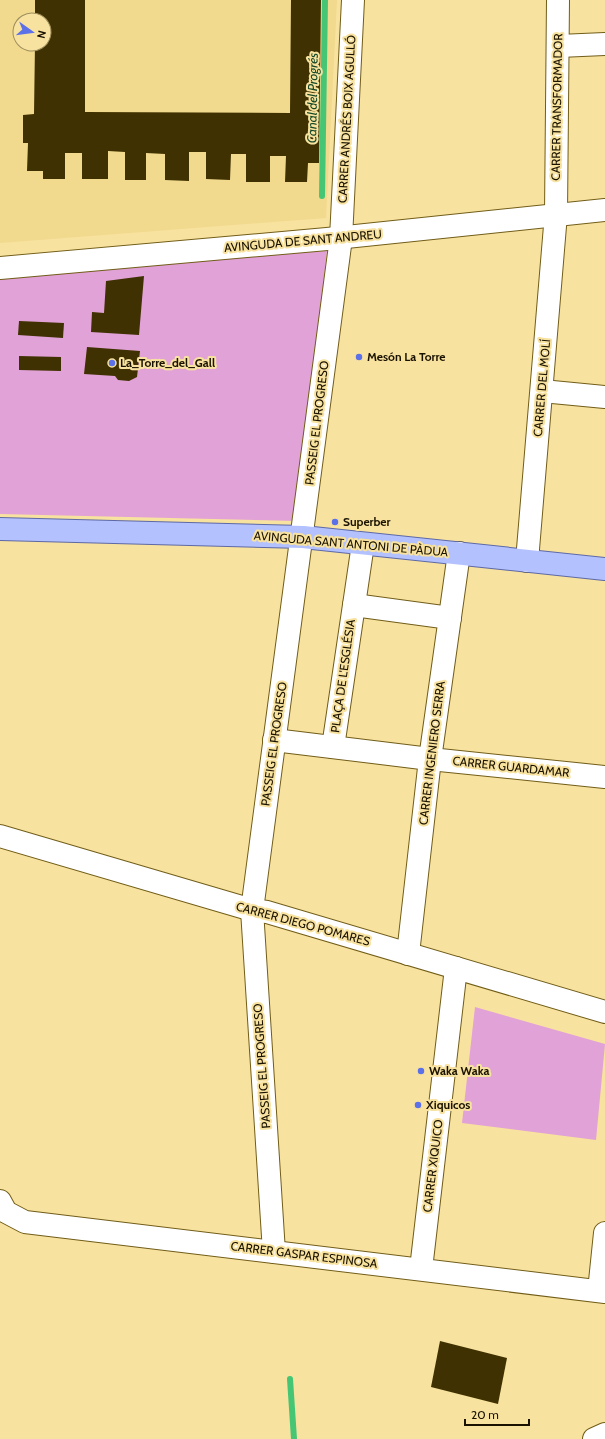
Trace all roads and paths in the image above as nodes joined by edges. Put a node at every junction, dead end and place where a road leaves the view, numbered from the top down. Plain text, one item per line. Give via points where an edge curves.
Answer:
1 (352, 0) edge
2 (558, 0) edge
3 (605, 44) edge
4 (559, 46) junction
5 (605, 210) edge
6 (556, 214) junction
7 (341, 238) junction
8 (0, 268) edge
9 (542, 391) junction
10 (605, 397) edge
11 (0, 529) edge
12 (303, 537) junction
13 (363, 544) junction
14 (459, 553) junction
15 (527, 560) junction
16 (605, 569) edge
17 (354, 605) junction
18 (450, 618) junction
19 (274, 740) junction
20 (333, 747) junction
21 (430, 759) junction
22 (605, 777) edge
23 (0, 836) edge
24 (252, 910) junction
25 (408, 954) junction
26 (456, 968) junction
27 (605, 1012) edge
28 (3, 1206) edge
29 (605, 1233) edge
30 (274, 1252) junction
31 (421, 1269) junction
32 (602, 1292) edge
33 (605, 1434) edge
34 (594, 1439) edge

1 - 7 street, CARRER ANDRÉS BOIX AGULLÓ
2 - 4 street, CARRER TRANSFORMADOR
3 - 4 street
4 - 6 street, CARRER TRANSFORMADOR
5 - 6 street, AVINGUDA DE SANT ANDREU
6 - 7 street, AVINGUDA DE SANT ANDREU
6 - 9 street, CARRER DEL MOLÍ
7 - 8 street, AVINGUDA DE SANT ANDREU
7 - 12 street, PASSEIG EL PROGRESO
9 - 10 street
9 - 15 street, CARRER DEL MOLÍ
11 - 12 main road, AVINGUDA SANT ANTONI DE PÀDUA
12 - 13 main road, AVINGUDA SANT ANTONI DE PÀDUA
12 - 19 street, PASSEIG EL PROGRESO
13 - 14 main road, AVINGUDA SANT ANTONI DE PÀDUA
13 - 17 street, PLAÇA DE L'ESGLÉSIA
14 - 15 main road, AVINGUDA SANT ANTONI DE PÀDUA
14 - 18 street, CARRER INGENIERO SERRA
15 - 16 main road, AVINGUDA SANT ANTONI DE PÀDUA
17 - 18 street, PLAÇA DE L'ESGLÉSIA
17 - 20 street, PLAÇA DE L'ESGLÉSIA
18 - 21 street, CARRER INGENIERO SERRA
19 - 20 street, CARRER GUARDAMAR
19 - 24 street, PASSEIG EL PROGRESO
20 - 21 street, CARRER GUARDAMAR
21 - 22 street, CARRER GUARDAMAR
21 - 25 street, CARRER INGENIERO SERRA
23 - 24 street, CARRER DIEGO POMARES
24 - 25 street, CARRER DIEGO POMARES
24 - 30 street, PASSEIG EL PROGRESO
25 - 26 street, CARRER DIEGO POMARES
26 - 27 street, CARRER DIEGO POMARES
26 - 31 street, CARRER XIQUICO
28 - 30 street, CARRER GASPAR ESPINOSA via 25,1222
29 - 32 street
30 - 31 street, CARRER GASPAR ESPINOSA
31 - 32 street, CARRER GASPAR ESPINOSA
33 - 34 street

